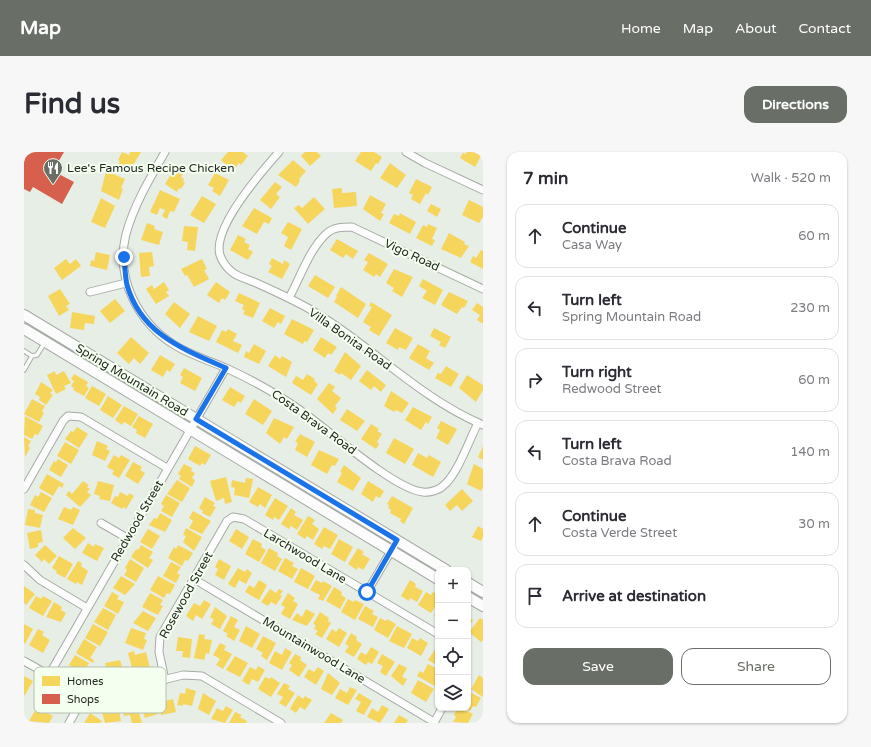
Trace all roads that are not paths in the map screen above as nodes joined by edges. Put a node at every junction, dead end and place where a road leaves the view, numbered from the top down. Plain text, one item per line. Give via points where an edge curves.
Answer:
1 (165, 152) edge
2 (279, 152) edge
3 (406, 152) edge
4 (483, 190) edge
5 (126, 283) junction
6 (483, 289) edge
7 (90, 292) dead end
8 (290, 298) junction
9 (24, 315) edge
10 (24, 330) edge
11 (45, 342) junction
12 (24, 351) edge
13 (90, 355) junction
14 (32, 356) junction
15 (226, 368) junction
16 (24, 370) edge
17 (196, 419) junction
18 (480, 424) edge
19 (190, 429) junction
20 (167, 468) junction
21 (24, 489) edge
22 (233, 517) joint
23 (101, 523) dead end
24 (127, 538) junction
25 (397, 540) junction
26 (391, 551) junction
27 (24, 565) edge
28 (441, 567) edge
29 (435, 577) edge
30 (194, 579) junction
31 (471, 585) edge
32 (367, 592) junction
33 (483, 592) edge
34 (471, 599) edge
35 (483, 606) edge
36 (87, 608) junction
37 (435, 632) edge
38 (24, 661) edge
39 (34, 667) edge
40 (53, 667) edge
41 (162, 667) edge
42 (166, 680) edge
43 (440, 711) edge
44 (75, 713) edge
45 (434, 722) edge
46 (69, 723) edge
47 (281, 723) edge

1 - 5 street via 136,207 126,235
2 - 8 street, Villa Bonita Road via 243,195 224,228 219,253 232,272
3 - 4 street
5 - 7 street
5 - 15 street, Costa Brava Road via 142,316 158,333 177,346
6 - 8 street, Vigo Road via 352,227 339,227 327,233 315,248
8 - 18 street, Villa Bonita Road via 320,315 440,402
9 - 13 main road, Spring Mountain Road
10 - 11 main road, Spring Mountain Road
11 - 13 main road via 49,340
11 - 14 lane via 38,355
11 - 19 main road, Spring Mountain Road
12 - 14 lane
13 - 17 main road, Spring Mountain Road
14 - 16 lane
15 - 17 street, Redwood Street
15 - 18 street, Costa Brava Road via 272,390 378,469 409,488 423,492 443,487 453,475
17 - 19 street, Redwood Street
17 - 25 main road, Spring Mountain Road
19 - 20 street, Redwood Street
19 - 26 main road, Spring Mountain Road
20 - 21 street via 81,417 68,416
20 - 24 street, Redwood Street
22 - 30 street, Rosewood Street via 227,521
22 - 32 street, Larchwood Lane via 244,519
23 - 24 street
24 - 36 street, Redwood Street
25 - 26 street
25 - 28 main road, Spring Mountain Road
26 - 29 main road, Spring Mountain Road
26 - 32 street
27 - 36 street via 40,580
30 - 41 street, Rosewood Street via 160,637 159,652
30 - 45 street, Mountainwood Lane
31 - 33 main road
32 - 37 street, Larchwood Lane
34 - 35 main road
36 - 40 street, Redwood Street
38 - 39 street
42 - 47 street via 183,675 202,676
43 - 45 street
44 - 46 street

